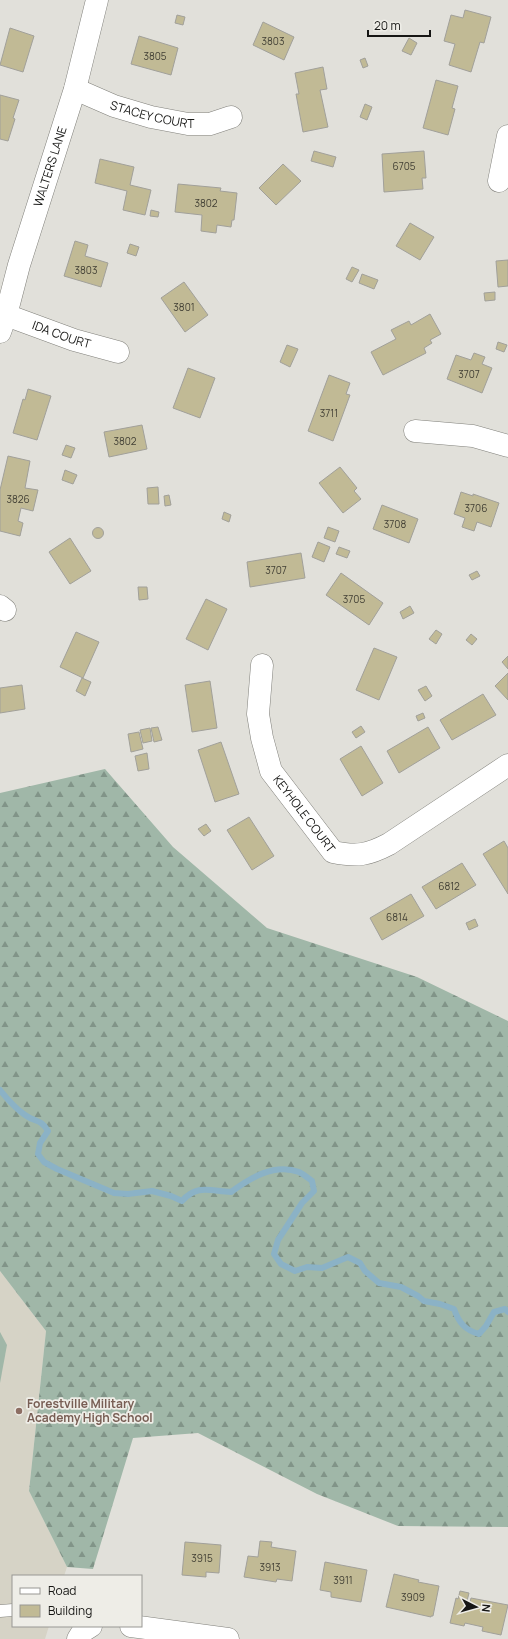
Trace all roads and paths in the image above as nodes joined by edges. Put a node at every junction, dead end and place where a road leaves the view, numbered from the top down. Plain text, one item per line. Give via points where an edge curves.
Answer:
1 (97, 0) edge
2 (75, 89) junction
3 (231, 117) dead end
4 (508, 136) edge
5 (499, 181) dead end
6 (3, 324) edge
7 (118, 352) dead end
8 (415, 431) dead end
9 (508, 446) edge
10 (262, 665) dead end
11 (508, 765) edge
12 (12, 1610) edge
13 (0, 1611) edge
14 (89, 1627) edge
15 (138, 1627) edge
16 (78, 1639) edge
17 (228, 1639) edge

1 - 2 street, WALTERS LANE
2 - 3 street, STACEY COURT via 114,106 188,124 210,124
2 - 6 street, WALTERS LANE
4 - 5 street
6 - 7 street, IDA COURT
8 - 9 street via 473,436
10 - 11 street, KEYHOLE COURT via 258,714 271,771 333,852 361,855 390,844
12 - 13 lane
14 - 16 street
15 - 17 street

